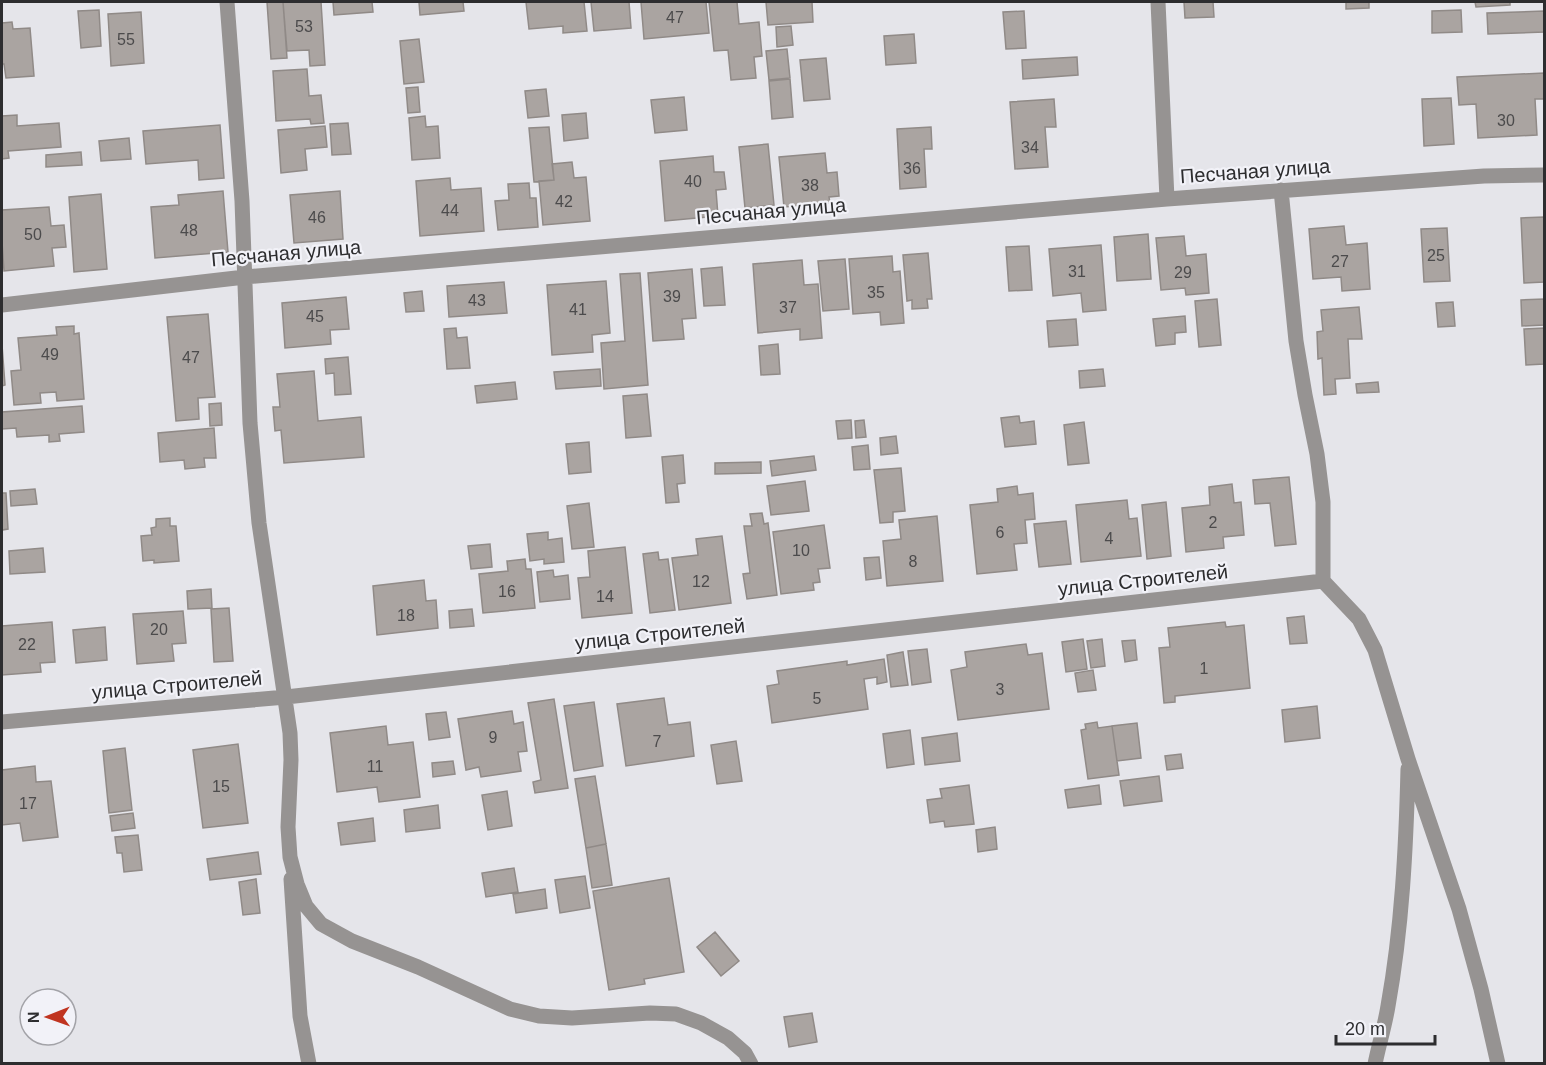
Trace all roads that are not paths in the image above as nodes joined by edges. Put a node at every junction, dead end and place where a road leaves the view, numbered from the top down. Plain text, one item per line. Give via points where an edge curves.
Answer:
1 (227, 2) edge
2 (1158, 2) edge
3 (1545, 175) edge
4 (1281, 190) junction
5 (1167, 199) junction
6 (245, 277) junction
7 (2, 304) edge
8 (1323, 581) junction
9 (286, 697) junction
10 (2, 722) edge
11 (1408, 759) junction
12 (290, 857) junction
13 (309, 1064) edge
14 (751, 1064) edge
15 (1375, 1064) edge
16 (1498, 1064) edge

1 - 6 street
2 - 5 street
3 - 4 street, Песчаная улица
4 - 5 street, Песчаная улица
4 - 8 street via 1296,341 1323,502
5 - 6 street, Песчаная улица
6 - 7 street, Песчаная улица
6 - 9 street via 250,423 259,523
8 - 9 street, улица Строителей
8 - 11 street via 1359,619 1375,650
9 - 10 street, улица Строителей
9 - 12 street via 291,760
11 - 15 street via 1406,849 1395,959
11 - 16 street via 1459,909
12 - 13 street via 300,1016
12 - 14 street via 306,906 321,924 352,941 510,1009 539,1016 676,1014 728,1038

